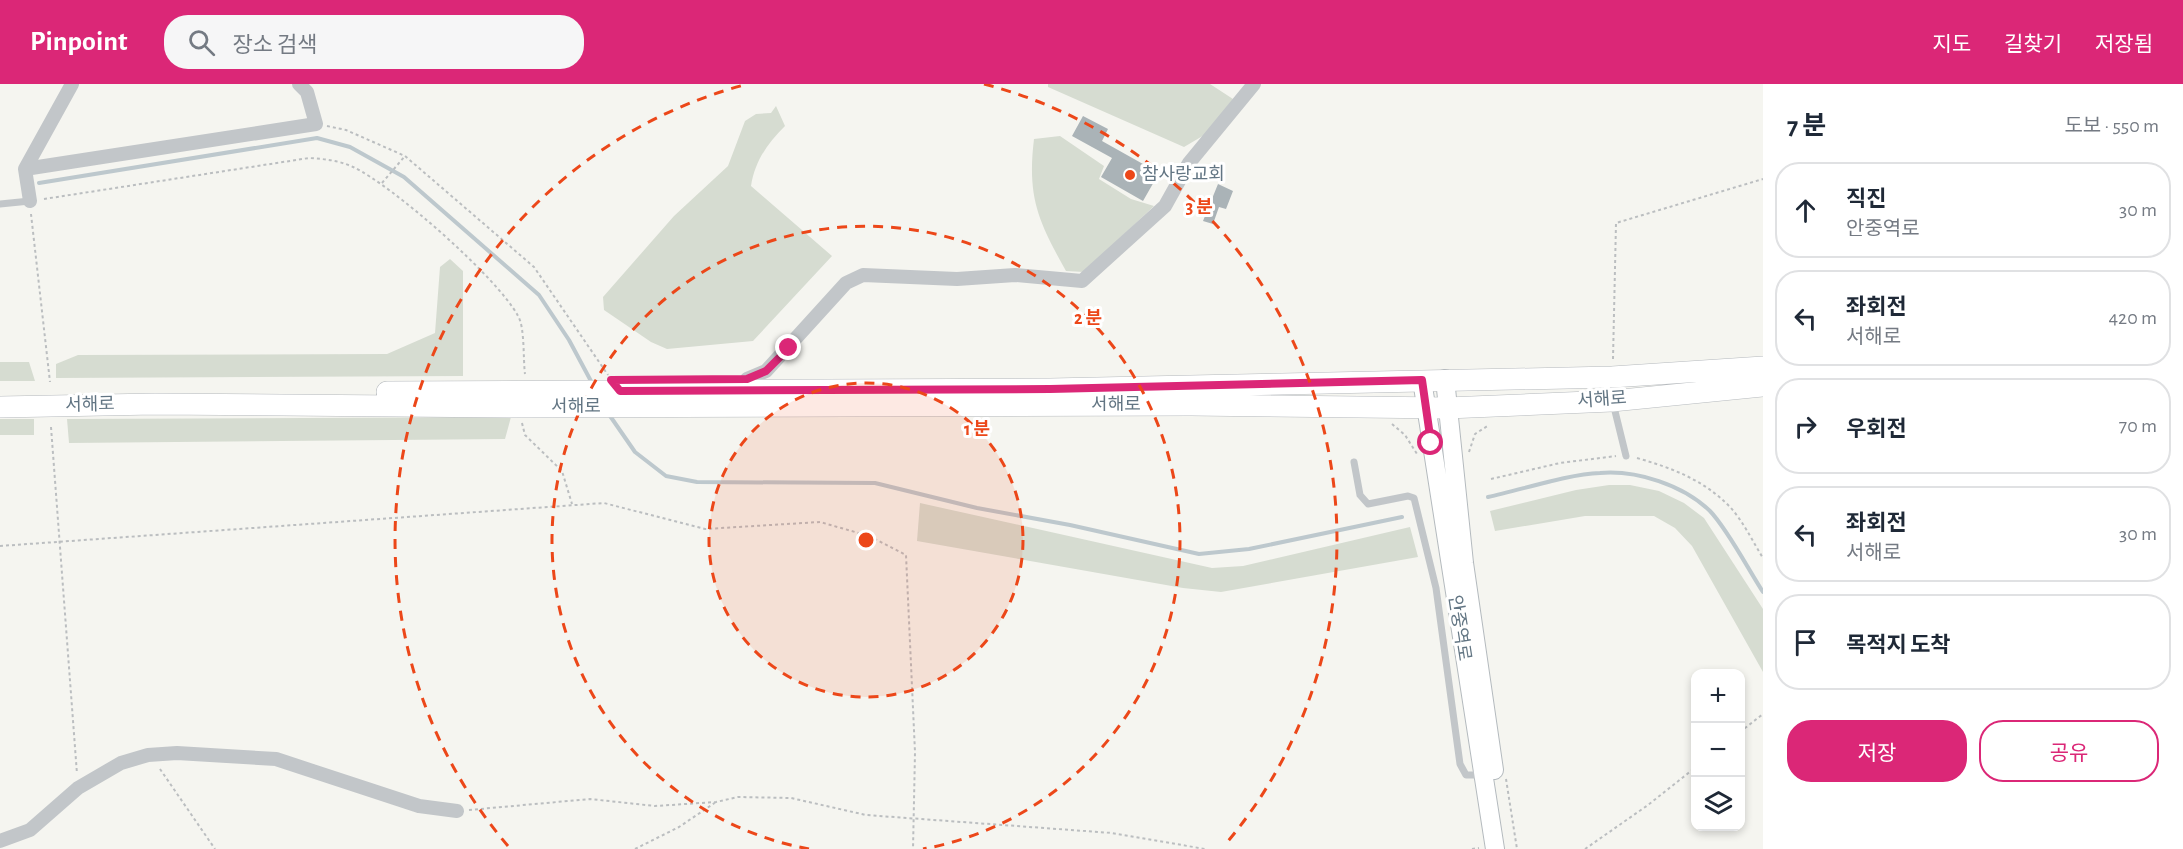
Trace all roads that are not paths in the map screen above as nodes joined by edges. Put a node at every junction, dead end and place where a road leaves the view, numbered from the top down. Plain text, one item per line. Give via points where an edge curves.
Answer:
1 (72, 84) edge
2 (299, 84) edge
3 (1254, 84) edge
4 (25, 169) junction
5 (30, 201) joint
6 (0, 204) edge
7 (1763, 367) edge
8 (747, 379) dead end
9 (1422, 380) junction
10 (1444, 380) junction
11 (1763, 386) edge
12 (616, 392) junction
13 (0, 394) edge
14 (585, 399) junction
15 (1612, 401) junction
16 (0, 406) edge
17 (1425, 408) junction
18 (1447, 408) junction
19 (1626, 456) road end
20 (1354, 462) dead end
21 (1483, 775) junction
22 (457, 811) road end
23 (0, 841) edge
24 (1487, 848) edge
25 (1507, 849) edge

1 - 4 street
2 - 4 street via 307,93 316,124
3 - 8 street via 1189,163 1165,206 1082,281 1015,275 957,279 863,274 846,283 766,371
4 - 5 street
5 - 6 lane
7 - 10 main road, 서해로 via 1612,377
9 - 10 main road, 서해로
9 - 12 main road, 서해로 via 1062,389
9 - 17 street, 안중역로
10 - 18 street
11 - 15 main road, 서해로
12 - 14 main road, 서해로
12 - 17 main road, 서해로
13 - 14 main road, 서해로
14 - 16 main road, 서해로
15 - 18 main road, 서해로
15 - 19 lane
17 - 18 main road, 서해로
17 - 21 street, 안중역로
18 - 25 street via 1464,563
20 - 21 lane via 1360,495 1368,504 1414,498 1436,588 1460,764 1466,775
21 - 24 street, 안중역로
22 - 23 street via 419,806 276,759 214,753 148,755 121,763 78,788 30,831

